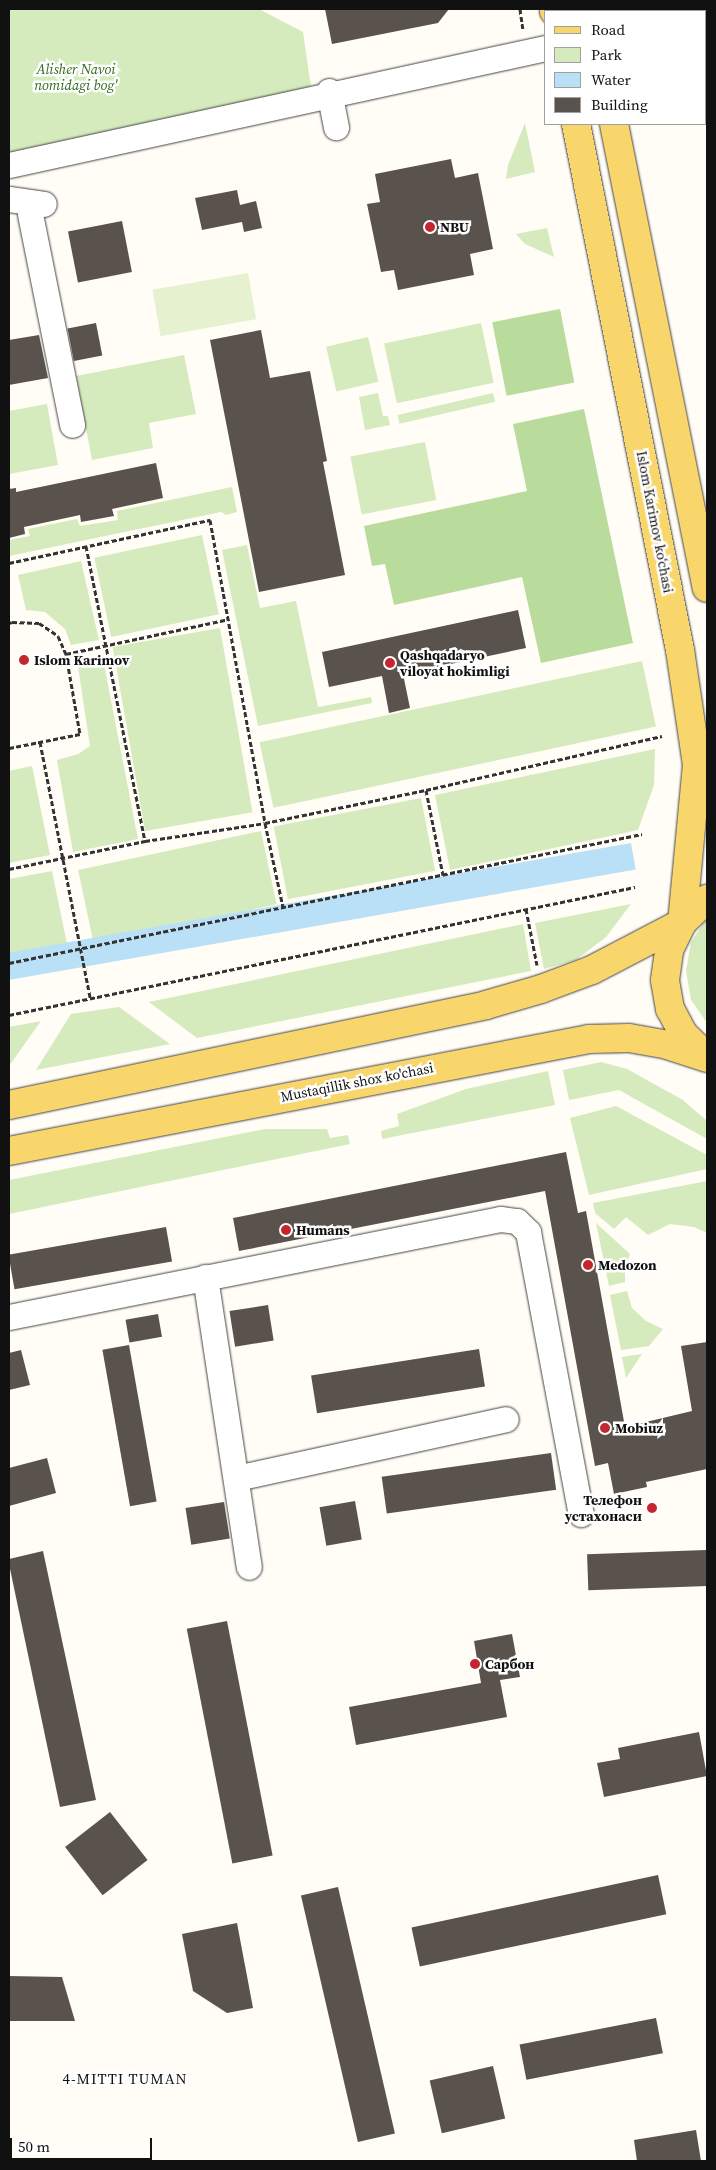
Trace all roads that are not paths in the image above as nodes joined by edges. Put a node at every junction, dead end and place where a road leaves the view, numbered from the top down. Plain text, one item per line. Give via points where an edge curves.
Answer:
1 (544, 48) edge
2 (329, 92) junction
3 (576, 125) edge
4 (614, 125) edge
5 (336, 127) dead end
6 (9, 165) edge
7 (9, 199) edge
8 (72, 425) dead end
9 (707, 588) edge
10 (707, 899) edge
11 (682, 923) junction
12 (707, 1057) edge
13 (9, 1105) edge
14 (9, 1151) edge
15 (205, 1277) junction
16 (9, 1317) edge
17 (506, 1420) dead end
18 (236, 1478) junction
19 (581, 1514) dead end
20 (250, 1567) dead end

1 - 2 lane
2 - 5 lane
2 - 6 lane
3 - 11 main road, Islom Karimov ko‘chasi via 680,650 697,765
4 - 9 main road
7 - 8 lane via 37,209
10 - 11 main road
11 - 12 main road via 669,950 665,980 670,1009 684,1035
11 - 13 main road via 592,970 486,1005
12 - 14 main road, Mustaqillik shox ko'chasi via 629,1038 589,1039
15 - 16 lane
15 - 18 lane
15 - 19 lane via 500,1219 517,1221 528,1232
17 - 18 lane
18 - 20 lane

